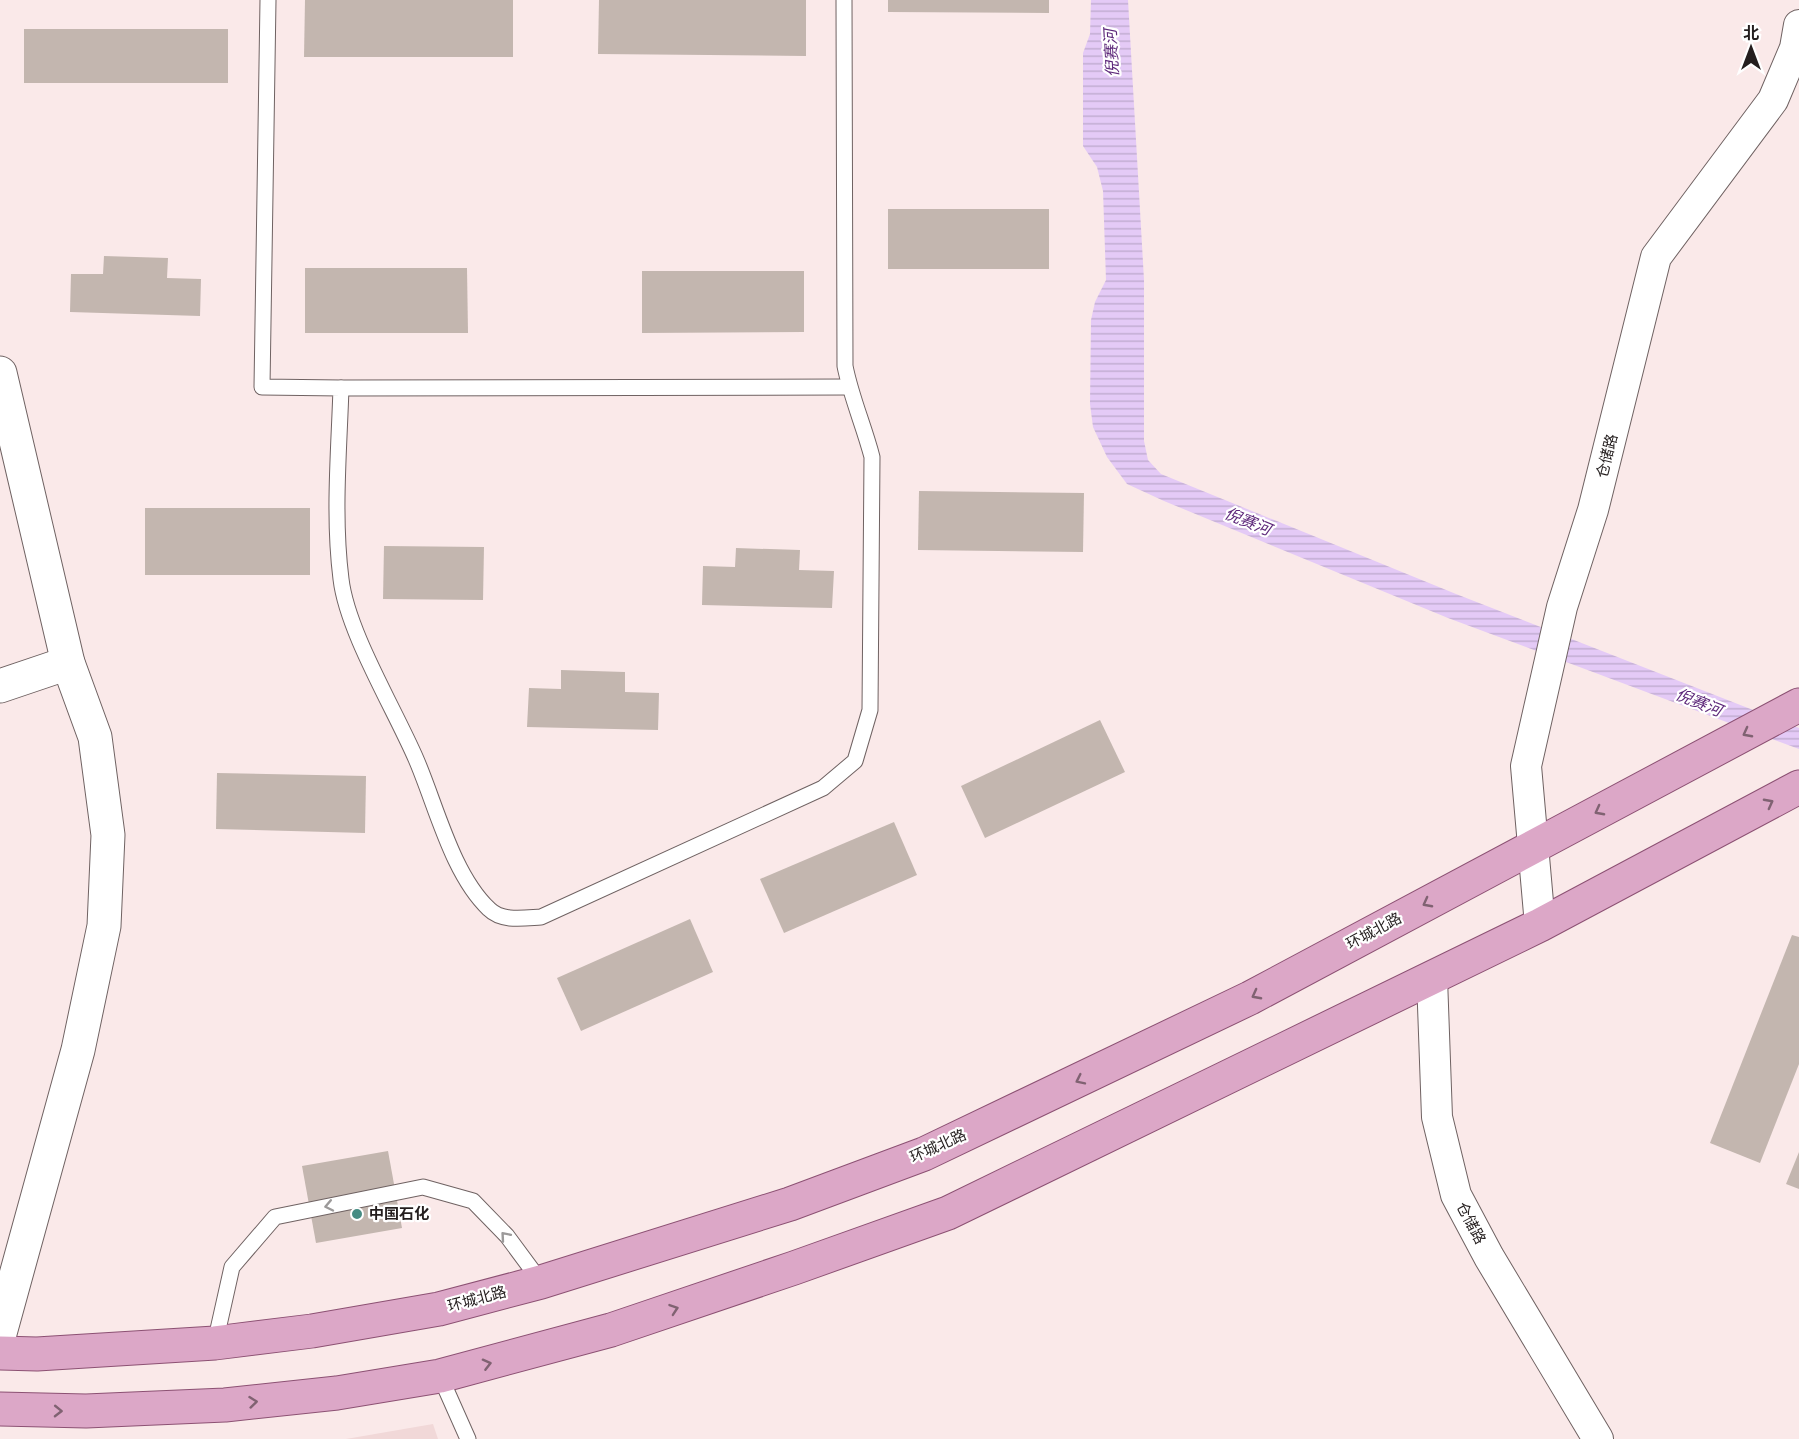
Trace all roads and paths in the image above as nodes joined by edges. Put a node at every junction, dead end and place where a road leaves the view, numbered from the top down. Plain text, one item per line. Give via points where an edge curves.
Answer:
1 (268, 0) edge
2 (844, 0) edge
3 (1799, 25) edge
4 (0, 373) edge
5 (849, 387) junction
6 (341, 388) junction
7 (68, 663) junction
8 (0, 686) edge
9 (1799, 705) edge
10 (1799, 788) edge
11 (1533, 846) junction
12 (1540, 925) junction
13 (1431, 978) junction
14 (541, 1282) junction
15 (0, 1333) edge
16 (215, 1342) junction
17 (0, 1353) edge
18 (440, 1376) junction
19 (0, 1409) edge
20 (468, 1439) edge
21 (1598, 1439) edge

1 - 6 lane via 262,387
2 - 5 lane via 845,366
3 - 11 street, 仓储路 via 1795,48 1773,100 1656,257 1593,510 1562,607 1526,766
4 - 7 street
5 - 6 lane
5 - 6 lane via 864,423 872,457 870,710 855,761 823,788 541,917 505,918 490,910 464,876 357,631 341,581 336,520
7 - 8 street
7 - 15 street via 95,737 108,835 104,926 78,1050
9 -> 11 main road, 环城北路
12 -> 10 main road
11 - 12 street, 仓储路
11 -> 14 main road, 环城北路 via 1250,998 924,1154 790,1204
12 - 13 main road
18 -> 13 main road via 611,1330 948,1213
13 - 21 street, 仓储路 via 1437,1117 1456,1194 1489,1257
14 - 16 main road, 环城北路 via 439,1309 312,1331
14 -> 16 lane via 507,1236 473,1201 423,1187 275,1217 232,1267
16 - 17 main road, 环城北路
19 -> 18 main road via 86,1411 225,1405 337,1393
18 - 20 lane

